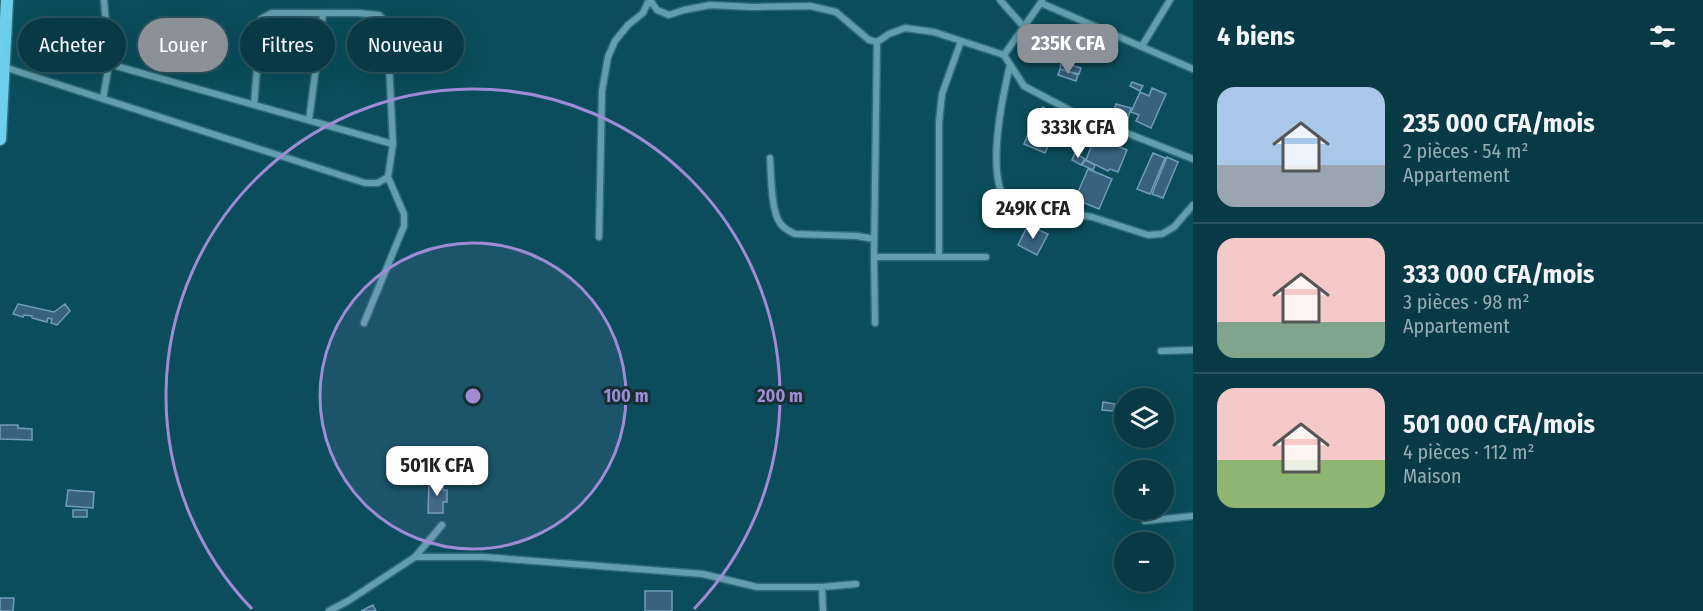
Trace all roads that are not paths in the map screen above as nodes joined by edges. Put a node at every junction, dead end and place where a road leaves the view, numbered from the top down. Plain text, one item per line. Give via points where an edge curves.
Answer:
1 (7, 0) edge
2 (104, 0) edge
3 (649, 0) edge
4 (1000, 0) edge
5 (1170, 0) edge
6 (1042, 1) edge
7 (323, 14) junction
8 (105, 18) edge
9 (1024, 27) junction
10 (962, 41) junction
11 (877, 42) junction
12 (1142, 46) junction
13 (1004, 55) junction
14 (1010, 65) junction
15 (3, 67) junction
16 (126, 69) edge
17 (1193, 69) edge
18 (108, 72) edge
19 (103, 99) junction
20 (254, 105) junction
21 (309, 120) junction
22 (0, 140) edge
23 (393, 144) junction
24 (770, 158) dead end
25 (1193, 159) edge
26 (388, 177) junction
27 (1193, 205) edge
28 (599, 237) dead end
29 (874, 239) junction
30 (874, 257) junction
31 (939, 257) junction
32 (986, 257) dead end
33 (364, 323) dead end
34 (875, 323) dead end
35 (1193, 350) edge
36 (1161, 351) dead end
37 (1193, 516) edge
38 (1145, 521) dead end
39 (442, 525) dead end
40 (415, 557) junction
41 (856, 584) dead end
42 (822, 587) junction
43 (329, 611) edge
44 (823, 611) edge

1 - 15 street
2 - 8 street
3 - 11 street via 657,10 669,15 710,5 810,6 836,12 869,40
3 - 28 street via 643,13 615,41 608,57 602,91
4 - 9 street
5 - 12 street
6 - 9 street
6 - 12 street
7 - 20 street via 272,13 261,19
7 - 21 street
7 - 23 street via 379,15 387,23
9 - 13 street
10 - 11 street via 905,28
10 - 13 street
10 - 31 street via 942,94 939,122
11 - 29 street
12 - 17 street
13 - 14 street
14 - 25 street via 1024,86 1073,112
14 - 27 street via 1001,105 997,163 1000,193 1006,202 1092,217 1148,235 1162,234 1174,227
15 - 19 street
15 - 22 street
16 - 20 street
18 - 19 street
19 - 26 street via 365,183 378,183
20 - 21 street
21 - 23 street
23 - 26 street
24 - 29 street via 773,200 778,222 786,230 795,234
26 - 33 street via 404,214 404,226
29 - 30 street
30 - 31 street
30 - 34 street
31 - 32 street
35 - 36 street
37 - 38 street
39 - 40 street
40 - 42 street via 483,557 703,574 757,587
40 - 43 street
41 - 42 street
42 - 44 street

